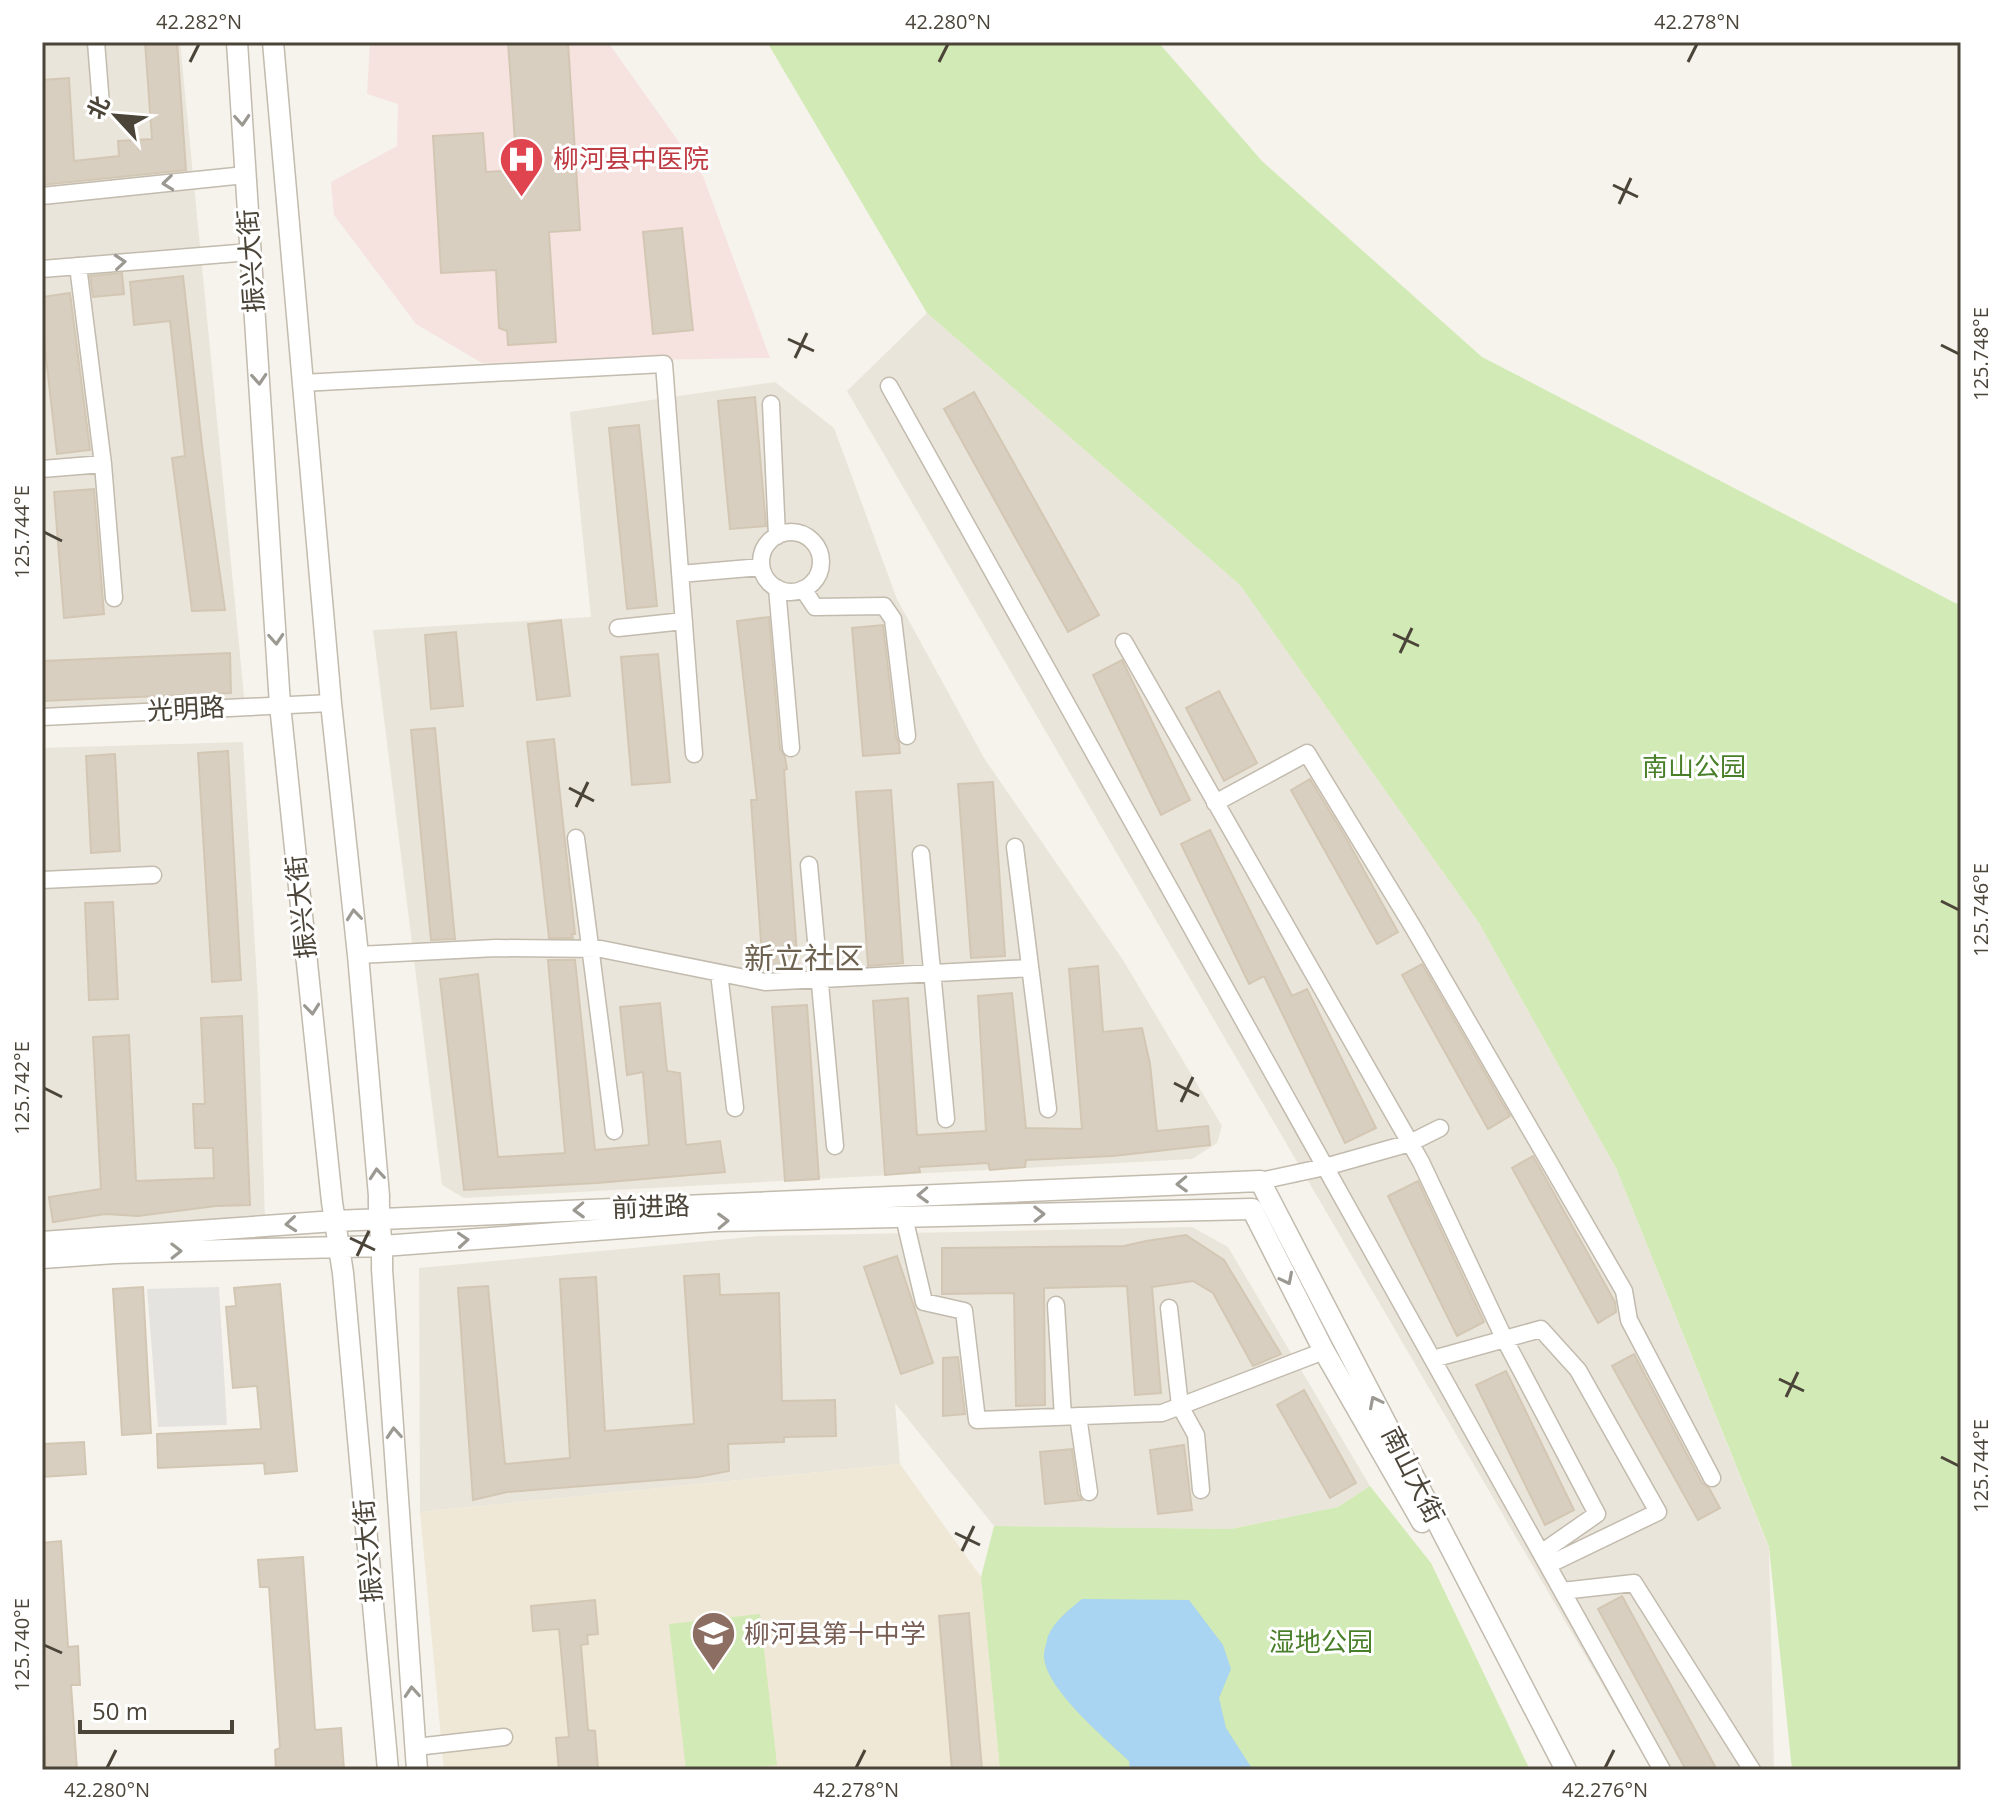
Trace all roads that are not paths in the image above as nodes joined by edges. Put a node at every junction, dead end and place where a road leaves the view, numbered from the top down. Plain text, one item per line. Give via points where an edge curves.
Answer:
1 (96, 42) edge
2 (237, 42) edge
3 (273, 42) edge
4 (101, 105) dead end
5 (245, 175) junction
6 (42, 196) edge
7 (250, 252) junction
8 (78, 266) junction
9 (42, 269) edge
10 (302, 383) junction
11 (889, 386) dead end
12 (771, 404) dead end
13 (103, 464) junction
14 (42, 469) edge
15 (777, 536) junction
16 (761, 567) junction
17 (680, 574) junction
18 (777, 588) junction
19 (803, 589) junction
20 (114, 598) dead end
21 (684, 621) junction
22 (618, 628) dead end
23 (1124, 642) dead end
24 (331, 703) junction
25 (280, 705) junction
26 (42, 717) edge
27 (907, 736) dead end
28 (791, 748) dead end
29 (694, 754) dead end
30 (1215, 803) junction
31 (576, 838) dead end
32 (1015, 847) dead end
33 (921, 854) dead end
34 (809, 865) dead end
35 (153, 875) dead end
36 (42, 880) edge
37 (590, 949) junction
38 (358, 955) junction
39 (1030, 968) junction
40 (719, 973) junction
41 (932, 973) junction
42 (820, 979) junction
43 (735, 1108) dead end
44 (1048, 1109) dead end
45 (946, 1119) dead end
46 (1440, 1128) dead end
47 (614, 1131) dead end
48 (1410, 1143) junction
49 (835, 1146) dead end
50 (1325, 1167) junction
51 (1260, 1181) junction
52 (1252, 1209) joint
53 (904, 1217) junction
54 (378, 1218) junction
55 (335, 1221) junction
56 (42, 1242) edge
57 (339, 1246) junction
58 (383, 1246) junction
59 (42, 1258) edge
60 (1056, 1305) dead end
61 (1169, 1308) dead end
62 (1505, 1340) junction
63 (1324, 1351) junction
64 (1433, 1359) junction
65 (1180, 1406) junction
66 (1070, 1417) junction
67 (1712, 1478) dead end
68 (1201, 1490) dead end
69 (1089, 1492) dead end
70 (1544, 1559) junction
71 (1562, 1591) junction
72 (504, 1737) dead end
73 (416, 1747) junction
74 (388, 1770) edge
75 (417, 1770) edge
76 (1552, 1770) edge
77 (1566, 1770) edge
78 (1662, 1770) edge
79 (1752, 1770) edge

1 - 4 street
2 -> 5 street, 振兴大街
3 - 10 street, 振兴大街
5 -> 6 street
5 - 7 street, 振兴大街
8 -> 7 street
7 -> 25 street, 振兴大街
8 - 9 street
8 - 13 street
10 - 17 street via 664,364
10 - 24 street, 振兴大街
11 - 50 street
12 - 15 street
13 - 14 street
13 - 20 street
15 - 16 street via 767,544
15 - 19 street via 800,533 818,548 819,572
16 - 17 street
16 - 18 street
17 - 21 street
18 - 19 street
18 - 28 street
19 - 27 street via 815,607 884,606 893,619
21 - 22 street
21 - 29 street
23 - 30 street
24 - 25 street, 光明路
38 -> 24 street, 振兴大街
25 - 26 street, 光明路
25 -> 55 street, 振兴大街
30 - 48 street
30 - 67 street via 1307,753 1624,1291 1629,1320
31 - 37 street
32 - 39 street
33 - 41 street
34 - 42 street
35 - 36 street
37 - 38 street
37 - 40 street
37 - 47 street
54 -> 38 street, 振兴大街
39 - 41 street
39 - 44 street
40 - 42 street via 765,982
40 - 43 street
41 - 42 street
41 - 45 street
42 - 49 street
46 - 48 street
48 - 50 street
48 - 62 street
50 - 51 street
50 - 64 street
51 -> 54 street, 前进路
77 -> 51 street, 南山大街
53 -> 52 street, 前进路
52 -> 63 street, 南山大街
58 -> 53 street, 前进路 via 716,1221
53 - 66 street via 924,1302 964,1311 977,1420
54 - 55 street, 前进路
54 - 58 street, 振兴大街
55 -> 56 street, 前进路
55 - 57 street, 振兴大街
57 - 58 street, 前进路
59 -> 57 street, 前进路
57 - 74 street, 振兴大街
73 -> 58 street, 振兴大街
60 - 66 street
61 - 65 street
62 - 64 street
62 - 70 street via 1597,1514
62 - 70 street via 1541,1329 1578,1370 1658,1512
63 - 65 street
63 - 76 street, 南山大街 via 1416,1510
64 - 70 street
65 - 66 street via 1162,1413
65 - 68 street via 1196,1435
66 - 69 street
70 - 71 street
71 - 78 street
71 - 79 street via 1634,1583
72 - 73 street
73 - 75 street, 振兴大街

